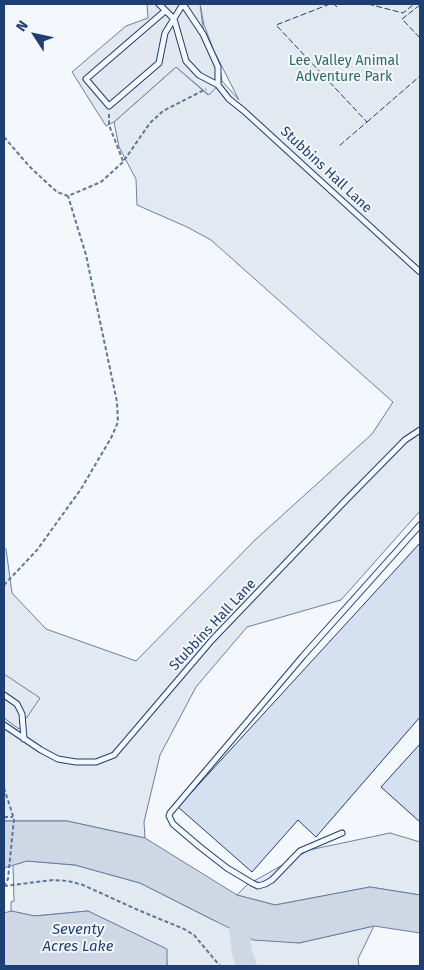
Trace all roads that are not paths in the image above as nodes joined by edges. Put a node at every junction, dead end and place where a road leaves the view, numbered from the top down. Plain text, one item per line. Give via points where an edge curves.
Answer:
1 (159, 4) edge
2 (183, 4) edge
3 (165, 11) junction
4 (174, 18) junction
5 (218, 85) junction
6 (420, 272) edge
7 (420, 430) edge
8 (420, 525) edge
9 (4, 695) edge
10 (4, 725) edge
11 (24, 739) junction
12 (342, 833) dead end

1 - 3 lane
2 - 4 lane
2 - 5 lane via 218,67
3 - 4 lane
3 - 4 lane via 86,79 109,106 159,63 165,34
4 - 5 lane via 186,61 199,75
5 - 6 lane, Stubbins Hall Lane via 229,100
7 - 11 lane, Stubbins Hall Lane via 405,440 225,627 114,755 96,762 58,759
8 - 12 lane via 169,816 173,824 200,847 258,886 272,880 300,851
9 - 11 lane via 17,704 22,714
10 - 11 lane, Stubbins Hall Lane

